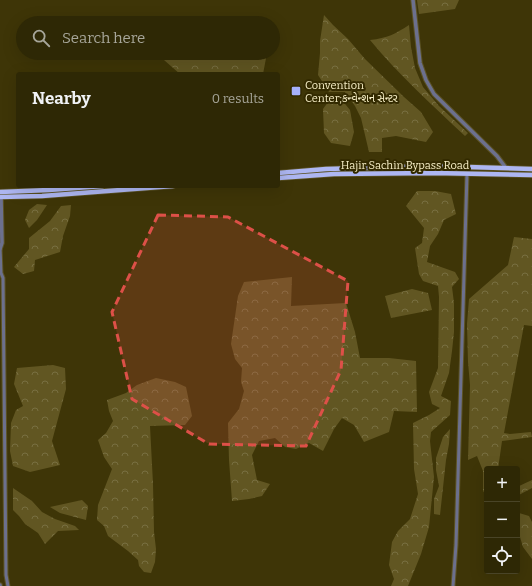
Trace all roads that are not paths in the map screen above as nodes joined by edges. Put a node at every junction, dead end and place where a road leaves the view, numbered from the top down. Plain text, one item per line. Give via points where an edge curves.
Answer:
1 (413, 0) edge
2 (506, 168) junction
3 (532, 169) edge
4 (280, 173) edge
5 (468, 174) junction
6 (532, 175) edge
7 (280, 178) edge
8 (76, 188) edge
9 (146, 188) edge
10 (0, 196) edge
11 (0, 245) edge
12 (8, 586) edge
13 (454, 586) edge

1 - 2 street via 420,63 426,80 434,94
2 - 3 highway
2 - 4 highway via 426,166
5 - 6 highway, Hajir Sachin Bypass Road
5 - 7 highway, Hajir Sachin Bypass Road via 334,174
5 - 13 street
8 - 10 highway
9 - 10 highway
10 - 11 street
11 - 12 street via 3,278

